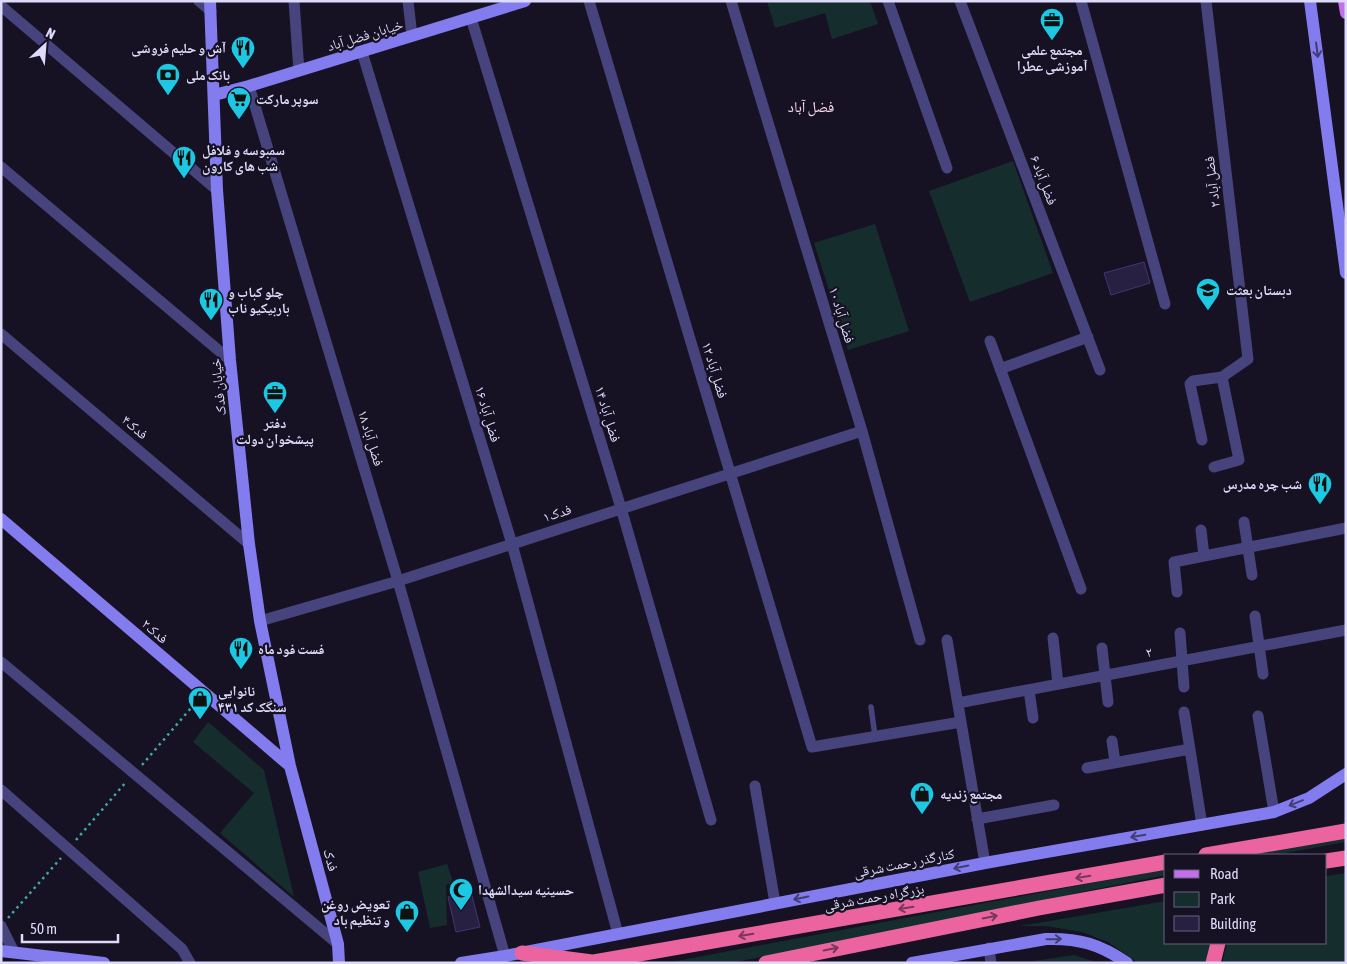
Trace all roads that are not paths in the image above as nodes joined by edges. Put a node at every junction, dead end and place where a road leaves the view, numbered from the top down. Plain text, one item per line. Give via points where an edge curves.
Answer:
1 (198, 1) edge
2 (294, 1) edge
3 (408, 1) edge
4 (525, 1) edge
5 (589, 1) edge
6 (731, 1) edge
7 (888, 1) edge
8 (960, 1) edge
9 (1081, 1) edge
10 (1206, 1) edge
11 (1310, 1) edge
12 (1344, 1) edge
13 (1, 6) edge
14 (210, 6) edge
15 (1346, 12) edge
16 (471, 18) junction
17 (412, 36) junction
18 (362, 52) junction
19 (299, 71) junction
20 (250, 86) junction
21 (214, 95) junction
22 (1, 167) edge
23 (948, 168) dead end
24 (217, 190) junction
25 (1346, 273) edge
26 (1165, 304) dead end
27 (1, 334) edge
28 (1088, 337) junction
29 (990, 341) dead end
30 (230, 360) junction
31 (1000, 369) junction
32 (1100, 370) dead end
33 (1222, 377) junction
34 (862, 431) junction
35 (1202, 440) dead end
36 (1214, 467) dead end
37 (730, 474) junction
38 (621, 508) junction
39 (1, 519) edge
40 (1244, 522) dead end
41 (1346, 528) edge
42 (1200, 530) dead end
43 (249, 544) junction
44 (512, 544) junction
45 (1248, 547) junction
46 (1204, 556) junction
47 (1252, 575) dead end
48 (398, 580) junction
49 (1081, 588) dead end
50 (1177, 592) dead end
51 (1255, 616) dead end
52 (260, 621) junction
53 (1346, 630) edge
54 (1180, 633) dead end
55 (1054, 638) dead end
56 (920, 640) dead end
57 (947, 640) dead end
58 (1259, 646) junction
59 (1102, 648) dead end
60 (1182, 661) junction
61 (1, 662) edge
62 (1263, 674) dead end
63 (1105, 676) junction
64 (1058, 684) junction
65 (1184, 687) dead end
66 (1029, 690) junction
67 (1108, 702) dead end
68 (958, 703) junction
69 (871, 708) dead end
70 (1184, 712) dead end
71 (1258, 716) dead end
72 (1033, 718) dead end
73 (961, 722) junction
74 (875, 736) junction
75 (1112, 741) dead end
76 (1190, 749) junction
77 (1115, 762) junction
78 (290, 766) junction
79 (1087, 768) dead end
80 (1346, 774) edge
81 (755, 786) dead end
82 (1, 790) edge
83 (1054, 806) dead end
84 (1274, 812) junction
85 (977, 819) junction
86 (711, 820) dead end
87 (1202, 825) junction
88 (1346, 831) edge
89 (1212, 854) edge
90 (1346, 858) edge
91 (1164, 862) edge
92 (1327, 862) edge
93 (985, 863) junction
94 (1164, 886) edge
95 (775, 904) junction
96 (1, 926) edge
97 (618, 934) junction
98 (338, 944) junction
99 (1218, 944) edge
100 (989, 948) junction
101 (8, 951) edge
102 (522, 953) junction
103 (505, 956) junction
104 (590, 962) edge
105 (104, 963) edge
106 (190, 963) edge
107 (339, 963) edge
108 (461, 963) edge
109 (766, 963) edge
110 (912, 963) edge
111 (991, 963) edge
112 (1127, 963) edge
113 (1213, 963) edge

1 - 14 street
2 - 19 street
3 - 17 street
4 - 16 street, خیابان فضل آباد
5 - 37 street, فضل آباد ۱۲
6 - 34 street, فضل آباد ۱۰
7 - 23 street
8 - 28 street, فضل آباد ۶
9 - 26 street
10 - 33 street, فضل آباد ۲ via 1248,360
11 -> 25 street
12 - 15 main road
13 - 24 street
14 - 21 street, خیابان فدک
16 - 17 street, خیابان فضل آباد
16 - 38 street, فضل آباد ۱۴
17 - 18 street, خیابان فضل آباد
18 - 19 street, خیابان فضل آباد
18 - 44 street, فضل آباد ۱۶
19 - 20 street, خیابان فضل آباد
20 - 21 street, خیابان فضل آباد
20 - 48 street, فضل آباد ۱۸
21 - 24 street, خیابان فدک
22 - 30 street
24 - 30 street, خیابان فدک
27 - 43 street, فدک۴
28 - 31 street
28 - 32 street, فضل آباد ۶
29 - 31 street
30 - 43 street, خیابان فدک
31 - 49 street
33 - 35 street via 1190,384
33 - 36 street via 1239,460
34 - 37 street, فدک۱
34 - 56 street, فضل آباد ۱۰
37 - 38 street, فدک۱
37 - 74 street, فضل آباد ۱۲ via 812,747
38 - 44 street, فدک۱
38 - 86 street, فضل آباد ۱۴
39 - 78 street, فدک۲
40 - 45 street
41 - 45 street
42 - 46 street
43 - 52 street, خیابان فدک
44 - 48 street, فدک۱
44 - 97 street, فضل آباد ۱۶
45 - 46 street
45 - 47 street
46 - 50 street via 1174,562
48 - 52 street, فدک۱
48 - 103 street, فضل آباد ۱۸
51 - 58 street
52 - 78 street, خیابان فدک
53 - 58 street, ۲
54 - 60 street
55 - 64 street
57 - 68 street
58 - 60 street, ۲
58 - 62 street
59 - 63 street
60 - 63 street, ۲
60 - 65 street
61 - 98 street
63 - 64 street, ۲
63 - 67 street
64 - 66 street, ۲
66 - 68 street, ۲
66 - 72 street
68 - 73 street
69 - 74 lane
70 - 76 street
71 - 84 street
73 - 74 street
73 - 85 street
75 - 77 street
76 - 77 street
76 - 87 street
77 - 79 street
78 - 98 street, فدک
80 -> 84 street, کنارگذر رحمت شرقی via 1308,798
81 - 95 street
82 - 106 street via 182,949
83 - 85 street
84 - 87 street, کنارگذر رحمت شرقی
85 - 93 street
87 -> 93 street, کنارگذر رحمت شرقی
88 - 89 highway
90 - 92 highway
91 -> 104 highway, بزرگراه رحمت شرقی
93 -> 95 street, کنارگذر رحمت شرقی
109 -> 94 highway
95 - 97 street, کنارگذر رحمت شرقی
96 - 101 street
97 - 102 street, کنارگذر رحمت شرقی
98 - 107 street, فدک
99 - 113 highway
100 - 110 street
100 - 111 street
100 -> 112 street via 1046,939 1080,940 1106,948
101 - 105 street
102 - 103 street, کنارگذر رحمت شرقی
102 - 104 highway, بزرگراه رحمت شرقی
103 - 108 street, کنارگذر رحمت شرقی

